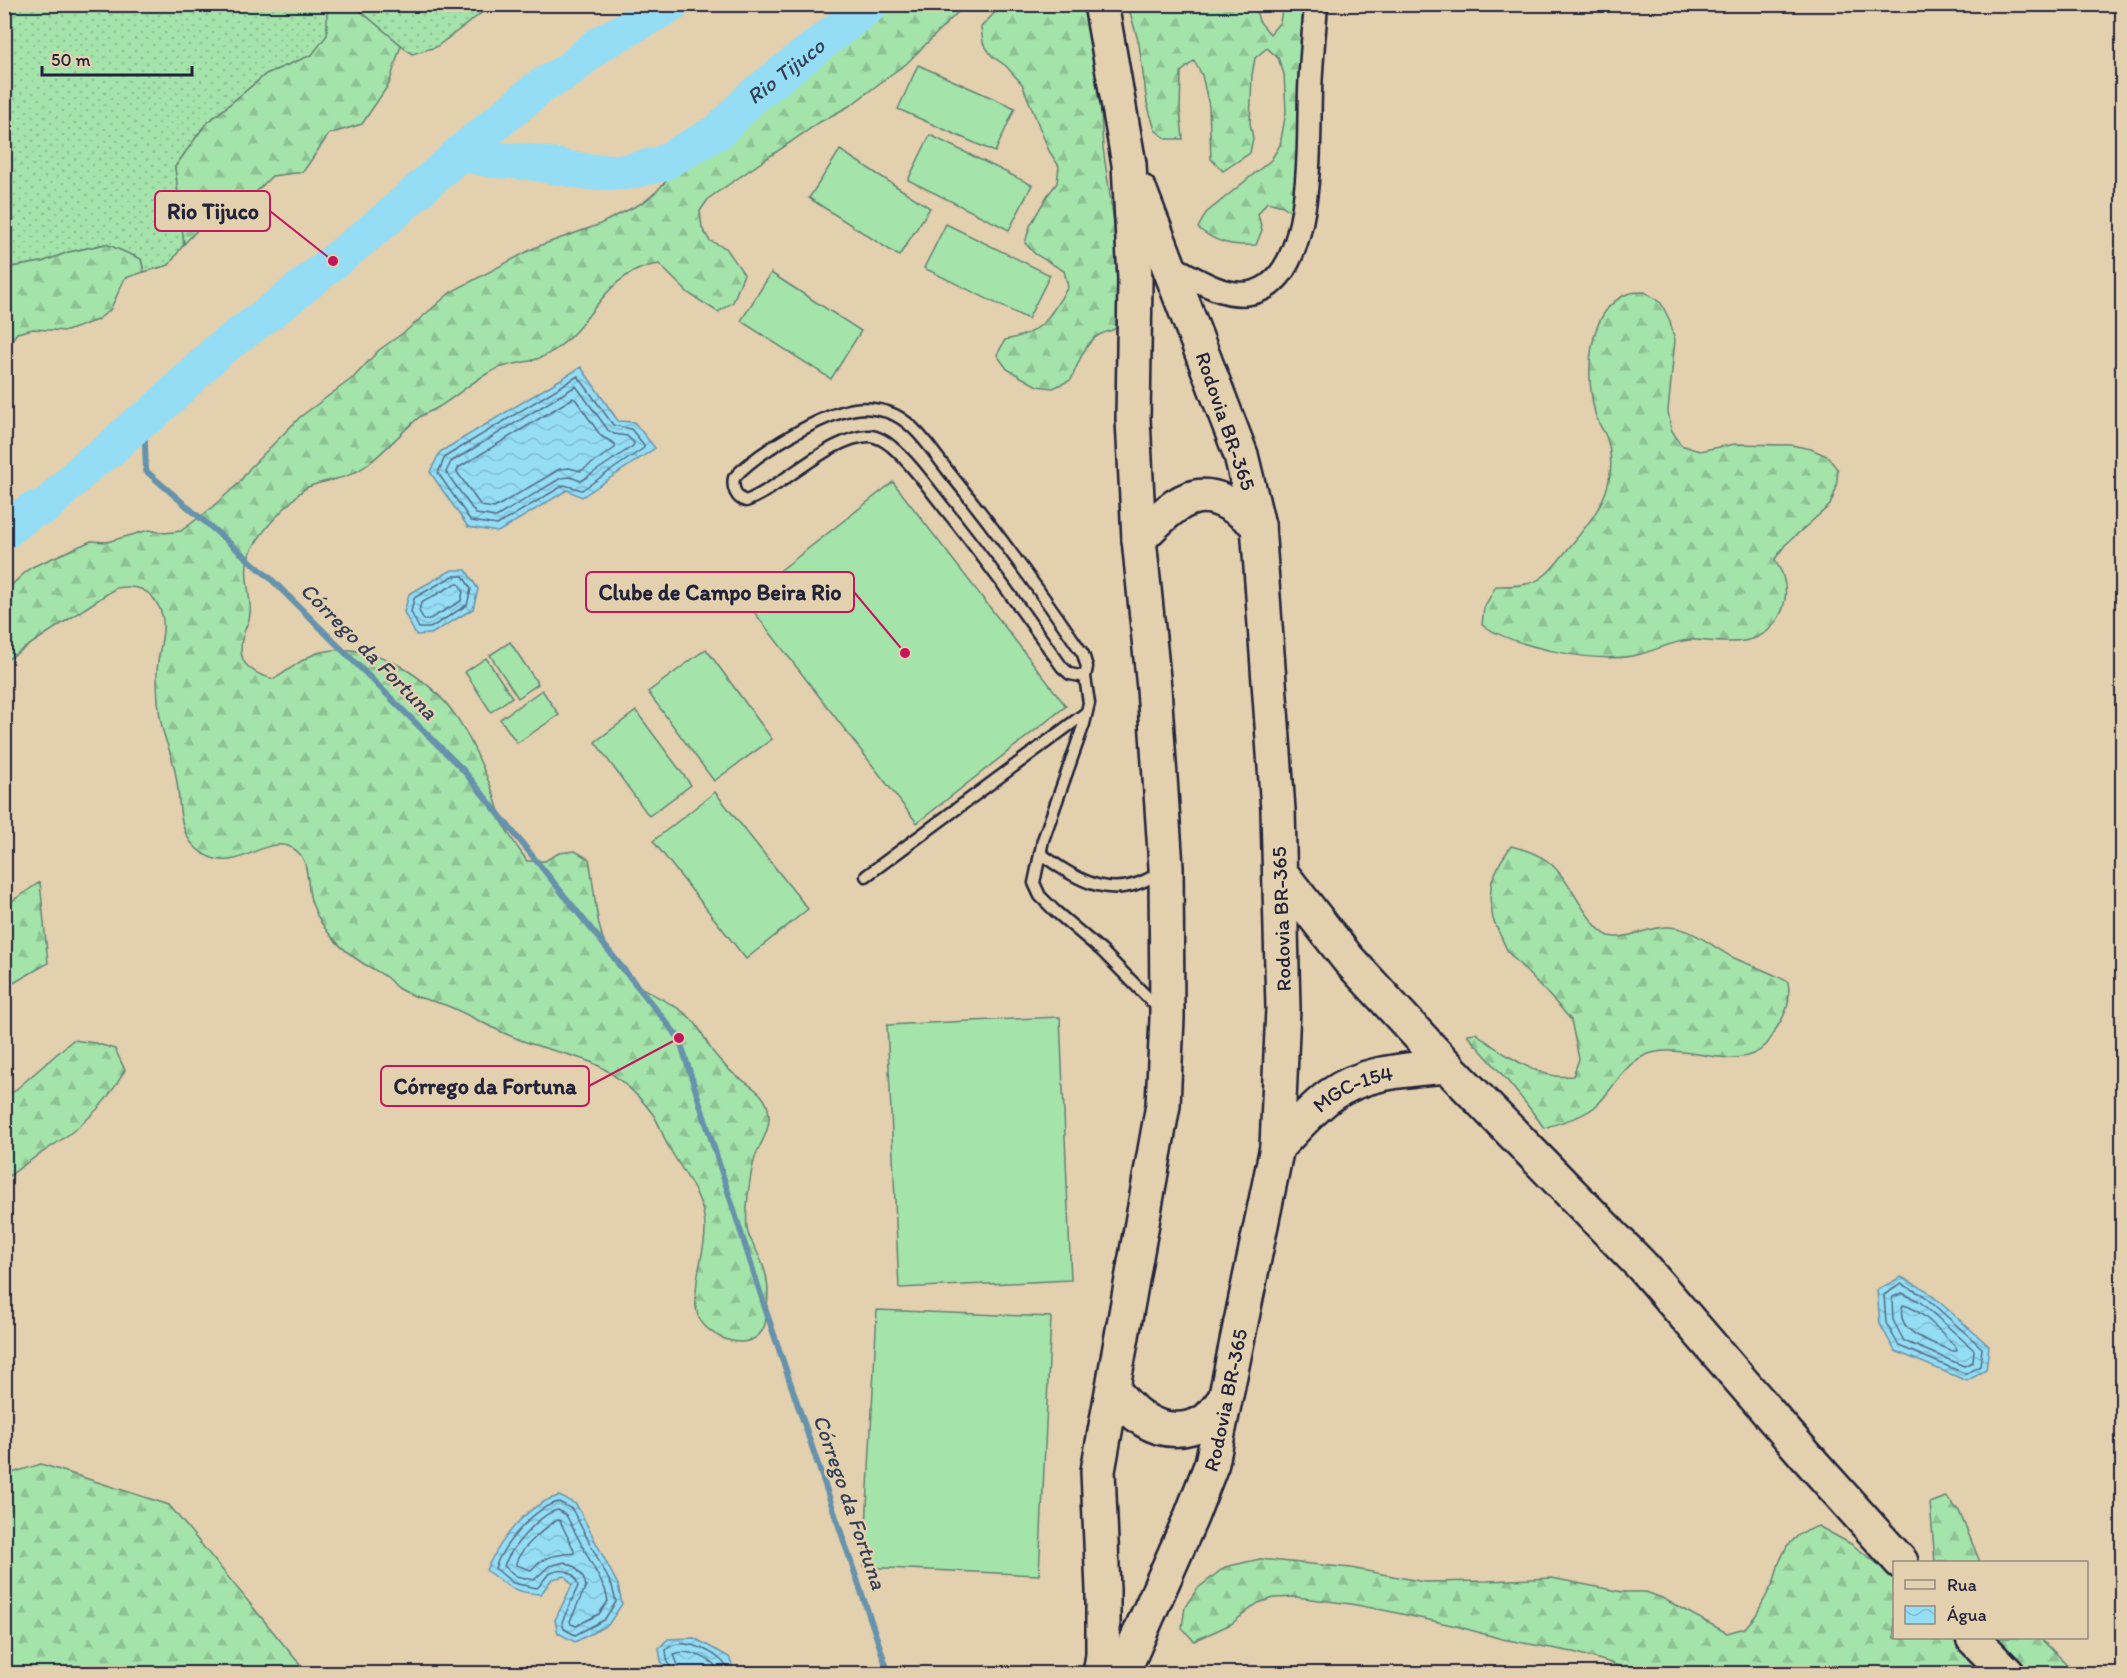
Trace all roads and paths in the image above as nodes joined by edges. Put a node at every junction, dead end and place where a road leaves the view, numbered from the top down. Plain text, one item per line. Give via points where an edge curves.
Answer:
1 (1101, 4) edge
2 (1316, 4) edge
3 (1129, 164) junction
4 (1169, 265) junction
5 (1258, 525) junction
6 (1138, 539) junction
7 (1085, 677) junction
8 (1087, 712) junction
9 (1040, 853) junction
10 (1166, 867) junction
11 (1280, 872) junction
12 (866, 876) dead end
13 (1167, 1018) junction
14 (1447, 1066) junction
15 (1277, 1147) junction
16 (1113, 1389) junction
17 (1224, 1400) junction
18 (1899, 1561) edge
19 (1973, 1639) edge
20 (1100, 1674) edge
21 (1122, 1674) edge
22 (2008, 1674) edge

1 - 3 main road, Rodovia BR-365
2 - 4 street via 1310,155 1298,238 1284,270 1263,289 1237,294
3 - 4 main road, Rodovia BR-365
3 - 6 main road, Rodovia BR-365 via 1135,279 1133,419
4 - 5 main road, Rodovia BR-365 via 1241,455
5 - 6 main road via 1230,503 1205,495 1176,505
5 - 11 main road, Rodovia BR-365
6 - 10 main road, Rodovia BR-365 via 1155,688
7 - 7 lane via 1083,654 994,527 930,448 894,415 856,408 819,421 775,446 734,477 734,490 746,501 854,439 872,436 891,445 976,548 1062,667 1070,674
7 - 8 lane
8 - 9 lane
8 - 12 lane
9 - 10 lane via 1075,878 1095,886 1136,885
9 - 13 lane via 1034,883 1040,896 1102,951
10 - 13 main road, Rodovia BR-365
11 - 14 main road via 1348,959
11 - 15 main road, Rodovia BR-365 via 1284,1008
13 - 16 main road, Rodovia BR-365 via 1163,1105
14 - 15 main road, MGC-154 via 1363,1078 1344,1087
14 - 18 main road via 1643,1267
15 - 17 main road, Rodovia BR-365
16 - 17 main road via 1137,1416 1171,1430 1199,1425
16 - 20 main road, Rodovia BR-365 via 1098,1471 1103,1590
17 - 21 main road, Rodovia BR-365 via 1212,1463
19 - 22 main road

